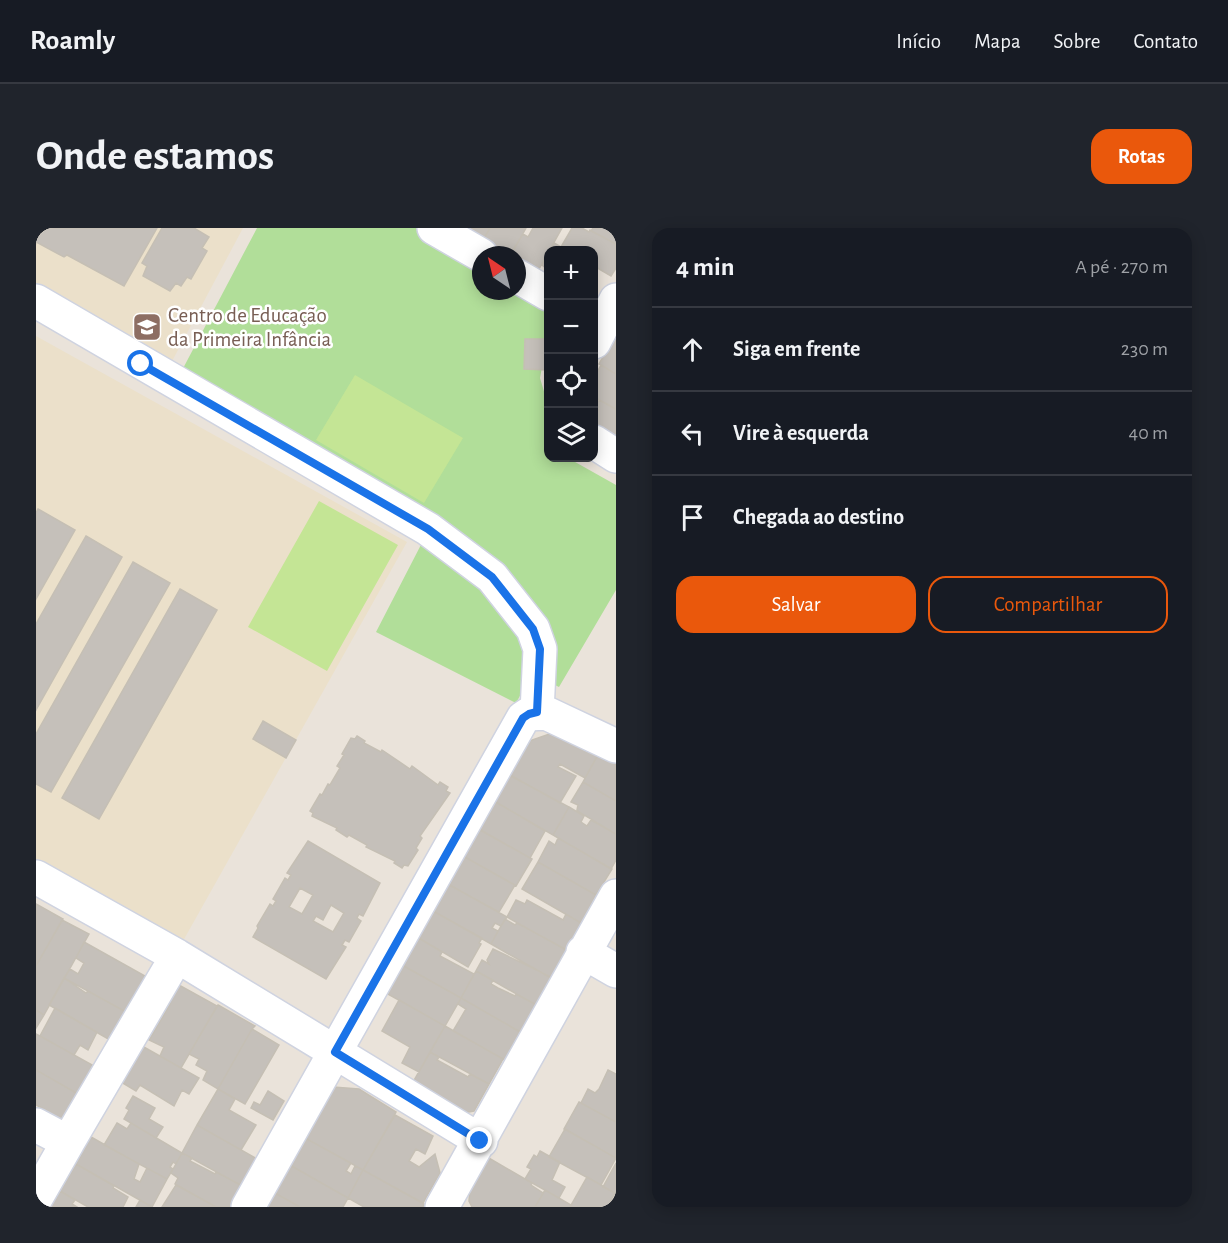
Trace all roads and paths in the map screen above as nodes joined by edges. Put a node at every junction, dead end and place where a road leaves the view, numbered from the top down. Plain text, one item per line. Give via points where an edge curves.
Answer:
1 (434, 228) edge
2 (472, 250) edge
3 (526, 281) edge
4 (544, 291) edge
5 (36, 301) edge
6 (598, 445) edge
7 (616, 456) edge
8 (537, 712) junction
9 (616, 746) edge
10 (36, 877) edge
11 (616, 896) edge
12 (583, 952) junction
13 (177, 956) junction
14 (616, 971) edge
15 (335, 1052) junction
16 (36, 1125) edge
17 (480, 1141) junction
18 (68, 1142) junction
19 (36, 1198) edge
20 (248, 1207) edge
21 (442, 1207) edge

1 - 2 street
3 - 4 street
5 - 8 street via 428,529 492,577 533,629 540,649
6 - 7 street
8 - 9 street
8 - 15 street via 523,718
10 - 13 street
11 - 12 street
12 - 14 street
12 - 17 street
13 - 15 street
13 - 18 street
15 - 17 street
15 - 20 street
16 - 18 street
17 - 21 street
18 - 19 street

